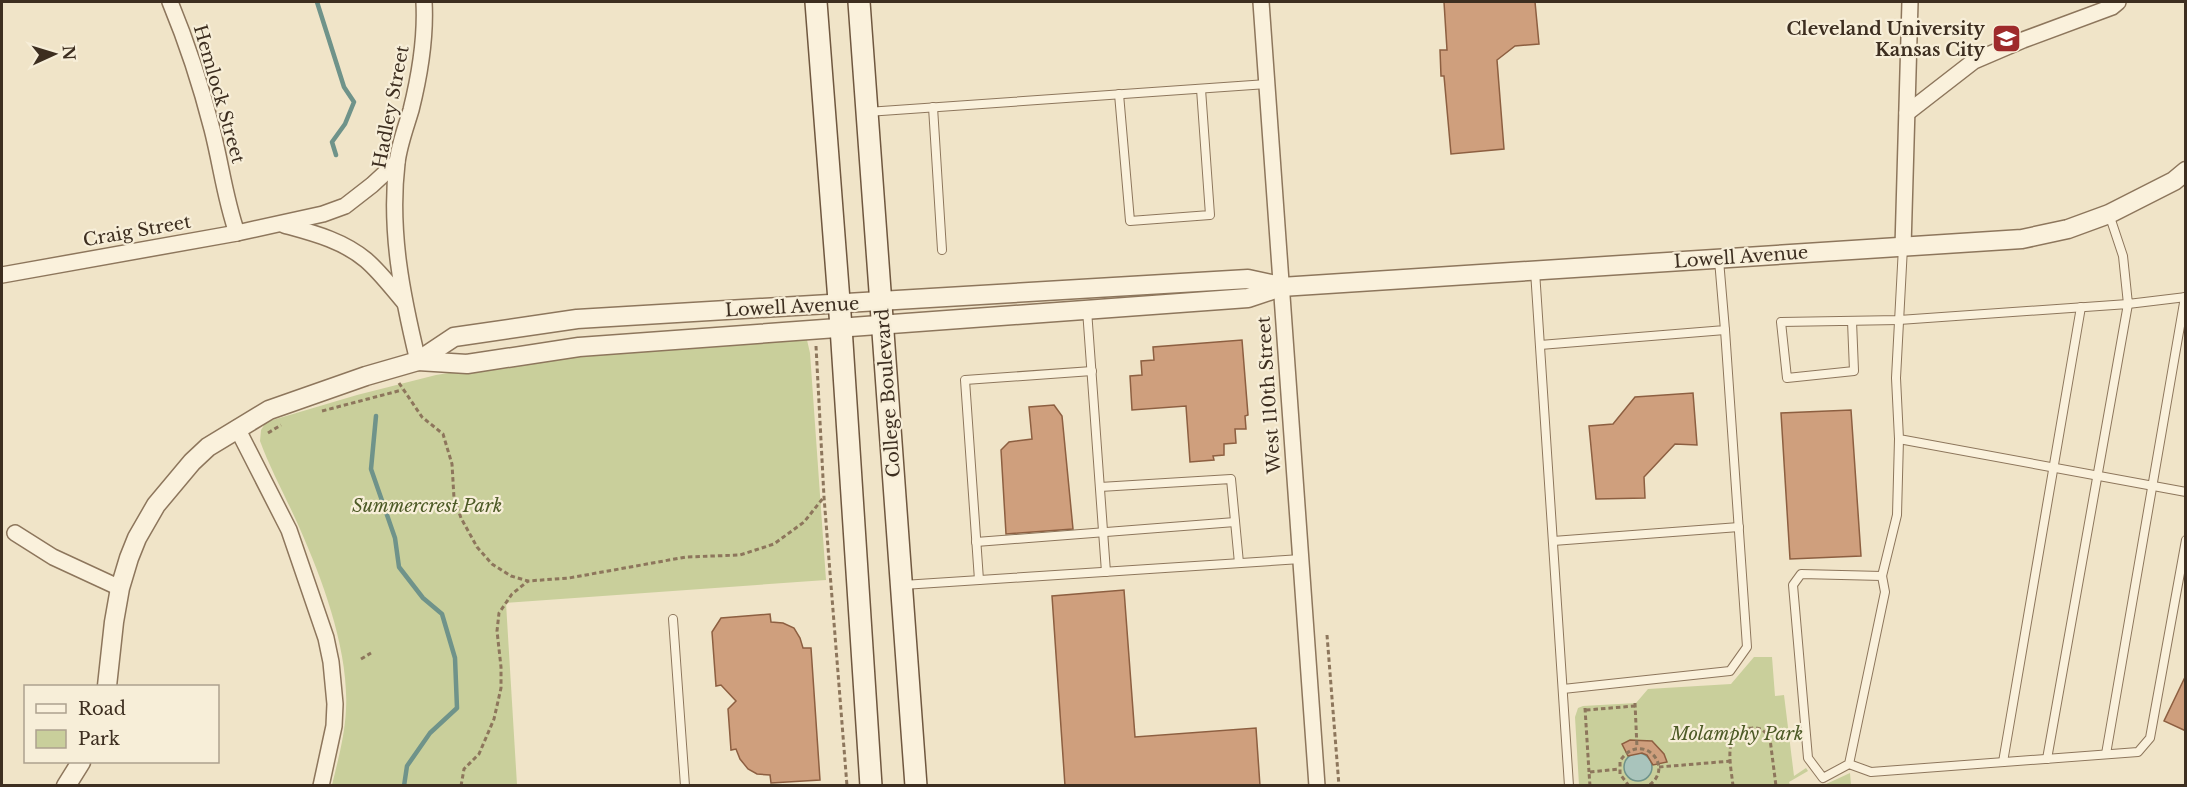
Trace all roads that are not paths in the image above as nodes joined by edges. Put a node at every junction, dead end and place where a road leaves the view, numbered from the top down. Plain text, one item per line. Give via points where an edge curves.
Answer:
1 (170, 2) edge
2 (424, 2) edge
3 (816, 2) edge
4 (859, 2) edge
5 (1260, 2) edge
6 (1910, 2) edge
7 (2118, 2) edge
8 (1267, 84) junction
9 (1201, 89) junction
10 (1119, 94) junction
11 (933, 107) junction
12 (867, 112) junction
13 (1907, 113) junction
14 (397, 162) junction
15 (2186, 171) edge
16 (2109, 214) junction
17 (280, 224) junction
18 (237, 232) junction
19 (1903, 247) junction
20 (942, 250) dead end
21 (1719, 258) junction
22 (1535, 270) junction
23 (2, 275) edge
24 (1281, 287) junction
25 (2185, 297) edge
26 (404, 302) junction
27 (881, 302) junction
28 (839, 304) junction
29 (2128, 304) junction
30 (2081, 307) junction
31 (1088, 310) junction
32 (1899, 320) junction
33 (1852, 321) junction
34 (883, 325) junction
35 (841, 327) junction
36 (1725, 330) junction
37 (1540, 345) junction
38 (418, 361) junction
39 (1092, 371) junction
40 (237, 428) junction
41 (1899, 438) junction
42 (2053, 467) junction
43 (2097, 475) junction
44 (2152, 486) junction
45 (1100, 488) junction
46 (2186, 492) edge
47 (1235, 522) junction
48 (1739, 527) junction
49 (1103, 531) junction
50 (15, 533) dead end
51 (2186, 540) edge
52 (1553, 541) junction
53 (976, 542) junction
54 (1300, 559) junction
55 (1239, 563) junction
56 (1106, 572) junction
57 (1882, 576) junction
58 (978, 580) junction
59 (901, 585) junction
60 (120, 588) junction
61 (673, 619) dead end
62 (107, 685) edge
63 (1563, 689) junction
64 (2106, 754) junction
65 (2047, 759) junction
66 (2003, 762) junction
67 (80, 763) edge
68 (1849, 764) junction
69 (66, 786) edge
70 (321, 786) edge
71 (685, 786) edge
72 (871, 786) edge
73 (916, 786) edge
74 (1317, 786) edge
75 (1569, 786) edge

1 - 18 street, Hemlock Street via 198,79
2 - 14 street, Hadley Street via 426,28 421,66
3 - 28 main road
4 - 12 main road, College Boulevard
5 - 8 street, West 110th Street
6 - 13 street
7 - 13 street via 1974,61
8 - 9 lane
8 - 24 street, West 110th Street
9 - 10 lane
9 - 10 lane via 1210,215 1130,221
10 - 11 lane
11 - 12 lane
11 - 20 lane
12 - 27 main road, College Boulevard
13 - 19 street
14 - 17 street, Craig Street via 345,206
14 - 26 street, Hadley Street via 395,243
15 - 16 street, Lowell Avenue
16 - 19 street, Lowell Avenue via 2068,229 2022,238
16 - 29 lane via 2123,256
17 - 18 street, Craig Street
17 - 26 street, Craig Street via 345,245 366,260
18 - 23 street, Craig Street
19 - 21 street, Lowell Avenue
19 - 32 lane
21 - 22 street, Lowell Avenue
21 - 36 lane
22 - 24 street, Lowell Avenue
22 - 37 lane
24 - 27 street, Lowell Avenue via 1248,279
24 - 31 street, Lowell Avenue via 1248,297
24 - 54 street, West 110th Street
25 - 29 lane
25 - 44 lane
26 - 38 street, Hadley Street
27 - 28 street, Lowell Avenue
27 - 34 main road, College Boulevard
28 - 35 main road
28 - 38 street, Lowell Avenue via 577,319 454,337
29 - 30 lane
29 - 43 lane
30 - 32 lane
30 - 42 lane
31 - 34 street, Lowell Avenue
31 - 39 lane
32 - 33 lane
32 - 41 lane
33 - 33 lane via 1781,322 1787,378 1854,371
34 - 35 street, Lowell Avenue
34 - 59 main road, College Boulevard
35 - 38 street, Lowell Avenue via 579,346 467,364
35 - 72 main road
36 - 37 lane
36 - 48 lane
37 - 52 lane
38 - 40 street, Lowell Avenue via 269,410
39 - 45 lane
39 - 53 lane via 965,380
40 - 60 street, Lowell Avenue via 192,462 156,505 137,538
40 - 70 street via 289,530 326,638 335,704
41 - 42 lane
41 - 57 lane via 1897,515
42 - 43 lane
42 - 66 lane
43 - 44 lane
43 - 65 lane
44 - 46 lane
44 - 64 lane
45 - 47 lane via 1231,479
45 - 49 lane
47 - 49 lane
47 - 55 lane
48 - 52 lane
48 - 63 lane via 1747,647 1730,671
49 - 53 lane
49 - 56 lane
50 - 60 street
51 - 64 lane via 2150,738 2138,752
52 - 63 lane
53 - 58 lane
54 - 55 lane
54 - 74 street, West 110th Street
55 - 56 lane
56 - 58 lane
57 - 68 lane via 1885,591
57 - 68 lane via 1801,574 1792,585 1808,758 1823,778
58 - 59 lane
59 - 73 main road, College Boulevard
60 - 62 street, Lowell Avenue
61 - 71 lane
63 - 75 lane
64 - 65 lane
65 - 66 lane
66 - 68 lane via 1871,772
67 - 69 street

